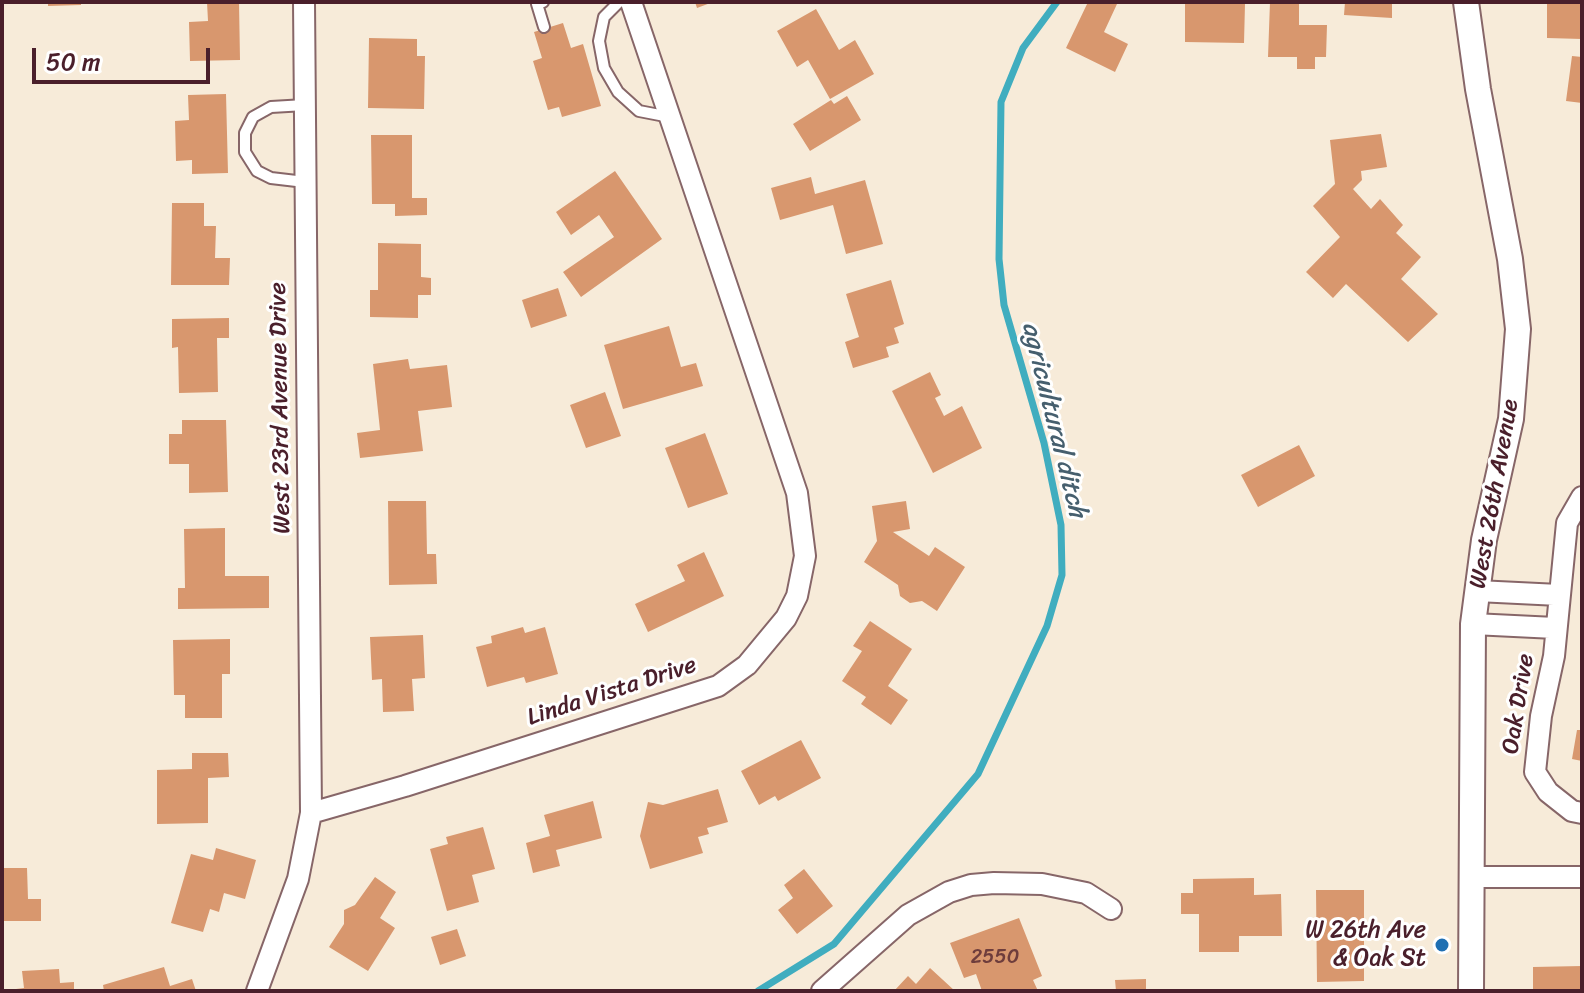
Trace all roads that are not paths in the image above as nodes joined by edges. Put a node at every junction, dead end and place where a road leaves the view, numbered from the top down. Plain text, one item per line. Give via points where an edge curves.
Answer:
1 (304, 2) edge
2 (543, 2) edge
3 (619, 2) edge
4 (631, 2) edge
5 (1466, 2) edge
6 (544, 27) dead end
7 (305, 105) junction
8 (670, 117) junction
9 (305, 182) junction
10 (1582, 497) edge
11 (1477, 591) junction
12 (1559, 595) junction
13 (1473, 624) junction
14 (1555, 628) junction
15 (311, 813) junction
16 (1582, 813) edge
17 (1471, 877) junction
18 (1582, 877) edge
19 (1111, 909) dead end
20 (257, 991) edge
21 (822, 991) edge
22 (1471, 991) edge

1 - 7 street, West 23rd Avenue Drive
2 - 6 lane via 537,4
3 - 8 lane via 604,17 599,41 604,68 618,92 639,111
4 - 8 street, Linda Vista Drive
5 - 11 street, West 26th Avenue via 1518,329 1511,419
7 - 9 street, West 23rd Avenue Drive
7 - 9 lane via 271,107 253,117 245,133 245,152 257,171 271,178
8 - 15 street, Linda Vista Drive via 797,493 805,556 797,596 786,618 747,665 718,686
9 - 15 street, West 23rd Avenue Drive
10 - 12 street, Oak Drive via 1567,523
11 - 12 street
11 - 13 street, West 26th Avenue
12 - 14 street, Oak Drive
13 - 14 street, Oak Drive
13 - 17 street, West 26th Avenue
14 - 16 street, Oak Drive via 1535,772 1548,792
15 - 20 street via 298,879
17 - 18 street
17 - 22 street, West 26th Avenue
19 - 21 street via 1086,893 1042,884 983,884 949,892 908,915

